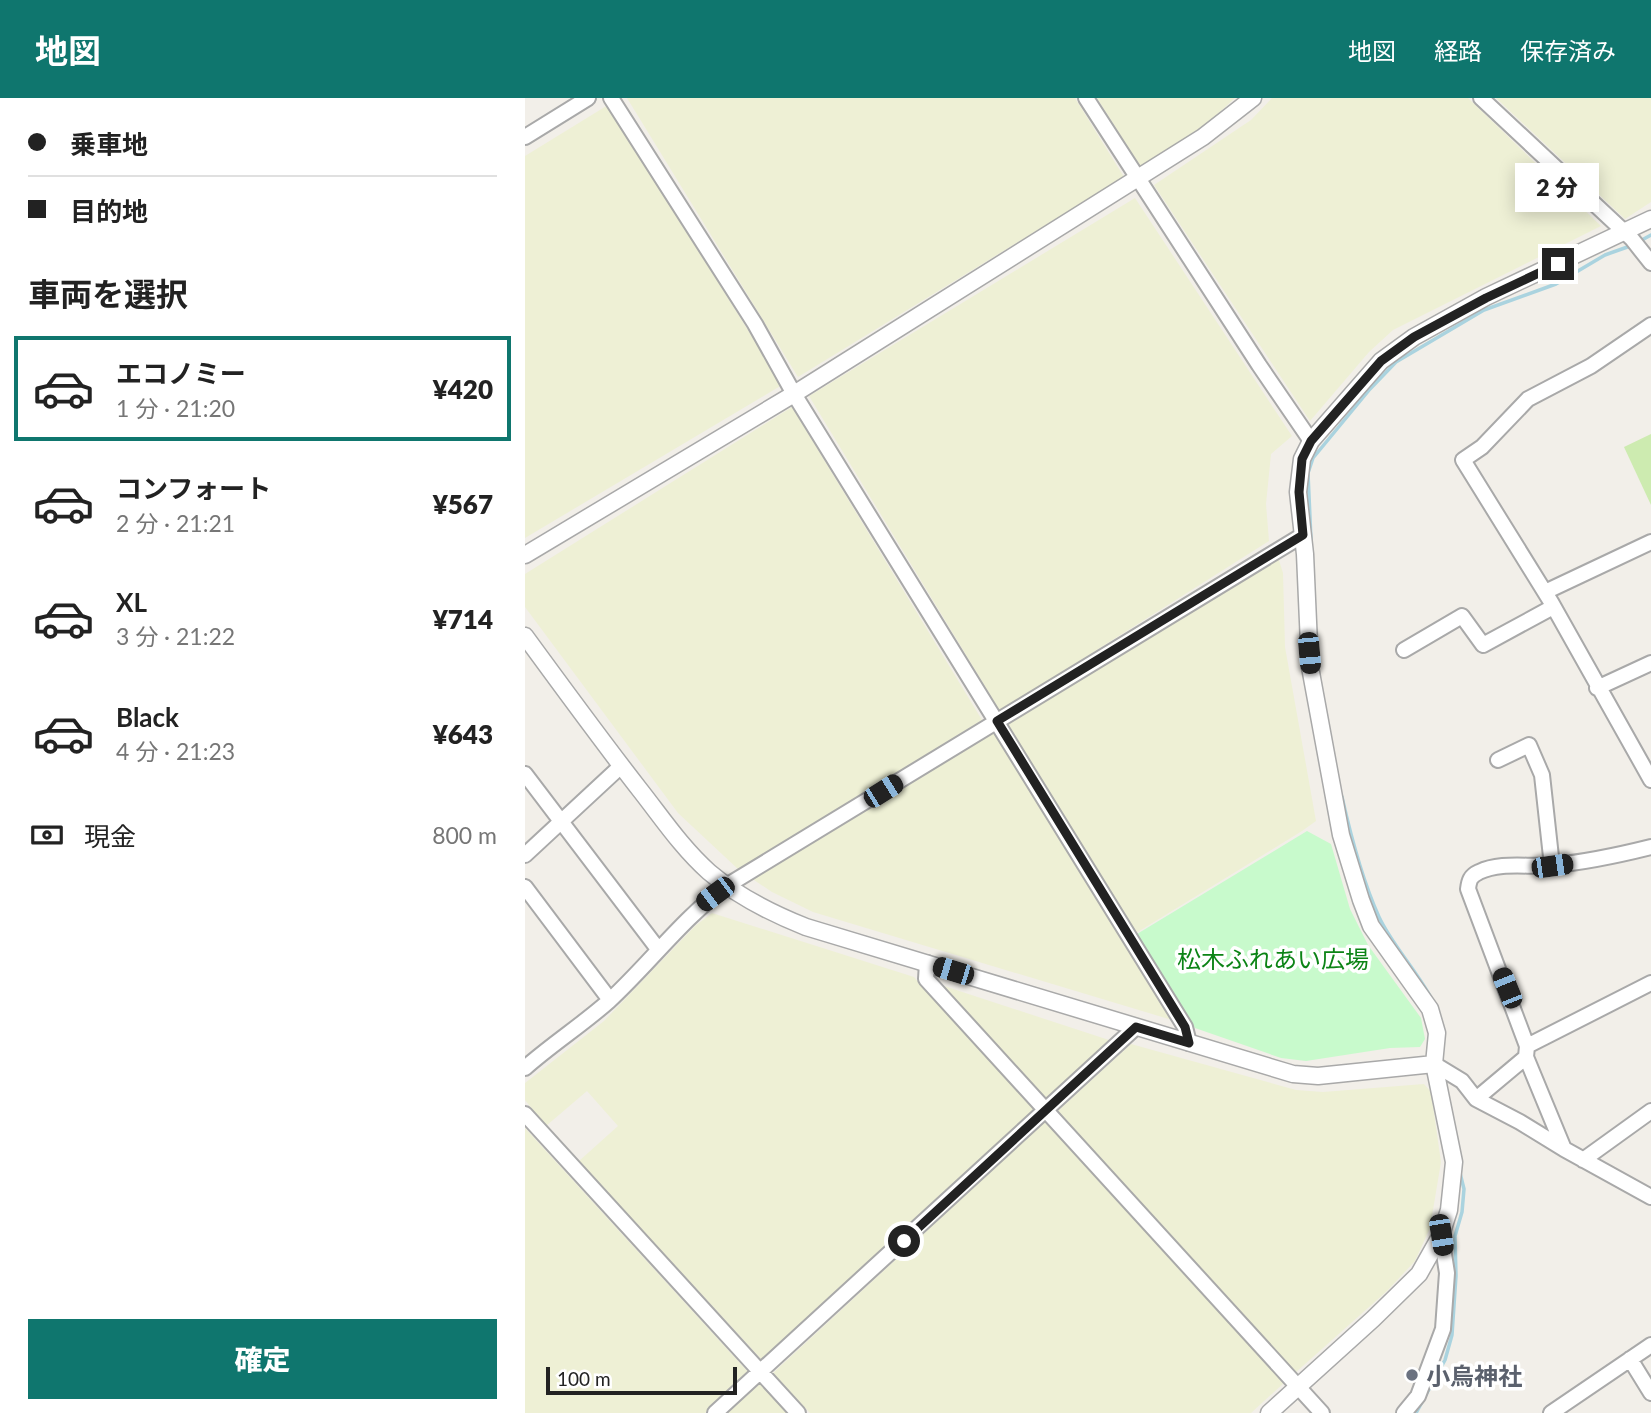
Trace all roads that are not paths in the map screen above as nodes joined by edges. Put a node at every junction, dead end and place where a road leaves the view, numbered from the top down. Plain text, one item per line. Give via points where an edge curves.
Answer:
1 (589, 98) edge
2 (611, 98) edge
3 (1086, 98) edge
4 (1252, 98) edge
5 (1481, 98) edge
6 (525, 137) edge
7 (1137, 178) junction
8 (1651, 219) edge
9 (1632, 240) junction
10 (1651, 263) edge
11 (1651, 325) edge
12 (794, 394) junction
13 (1311, 441) junction
14 (1303, 535) junction
15 (1651, 542) edge
16 (525, 555) edge
17 (1545, 592) junction
18 (1553, 607) junction
19 (525, 636) edge
20 (1403, 650) dead end
21 (1651, 663) edge
22 (1597, 688) junction
23 (997, 721) junction
24 (1498, 760) dead end
25 (621, 766) junction
26 (525, 774) edge
27 (1651, 780) edge
28 (561, 823) junction
29 (1651, 847) edge
30 (525, 855) edge
31 (1552, 866) junction
32 (728, 885) junction
33 (525, 887) edge
34 (658, 949) junction
35 (927, 963) junction
36 (1651, 984) edge
37 (610, 1000) junction
38 (1136, 1027) junction
39 (1189, 1043) junction
40 (1527, 1052) junction
41 (1434, 1064) junction
42 (525, 1068) edge
43 (1476, 1099) junction
44 (1046, 1111) junction
45 (1651, 1111) edge
46 (525, 1114) edge
47 (1564, 1149) junction
48 (1583, 1160) junction
49 (1651, 1197) edge
50 (1441, 1235) junction
51 (1651, 1345) edge
52 (1630, 1359) junction
53 (761, 1373) junction
54 (1297, 1387) junction
55 (1651, 1393) edge
56 (715, 1413) edge
57 (799, 1413) edge
58 (1269, 1413) edge
59 (1322, 1413) edge
60 (1404, 1413) edge
61 (1551, 1413) edge

1 - 6 street
2 - 12 street via 755,324
3 - 7 street
4 - 7 street via 1203,137
5 - 9 street
7 - 12 street
7 - 13 street
8 - 9 street
9 - 10 street
9 - 13 street via 1486,298 1414,337 1381,361
11 - 17 street via 1591,366 1528,398 1482,447 1462,460
12 - 16 street
12 - 23 street
13 - 14 street via 1299,474
14 - 23 street
14 - 41 street via 1310,667 1341,835 1371,926 1430,1009 1437,1033
15 - 17 street
17 - 18 street
18 - 20 street via 1483,645 1462,616
18 - 22 street
19 - 25 street
21 - 22 street
22 - 27 street
23 - 32 street
23 - 39 street via 1185,1027
24 - 31 street via 1529,745 1542,775
25 - 28 street
25 - 32 street via 690,853
26 - 28 street
28 - 30 street
28 - 34 street
29 - 31 street
31 - 40 street via 1505,866 1478,872 1468,889
32 - 34 street
32 - 35 street via 806,927
33 - 37 street
34 - 37 street
35 - 38 street
35 - 44 street via 926,979
36 - 40 street
37 - 42 street
38 - 39 street
38 - 44 street
39 - 41 street via 1306,1076
40 - 43 street
40 - 47 street
41 - 43 street via 1462,1081
41 - 50 street via 1454,1162
43 - 47 street
44 - 53 street
44 - 54 street
45 - 48 street
46 - 53 street
47 - 48 street
48 - 49 street
50 - 54 street via 1407,1287
50 - 60 street via 1447,1273 1443,1329 1418,1396
51 - 52 street
52 - 55 street
52 - 61 street
53 - 56 street
53 - 57 street
54 - 58 street
54 - 59 street

